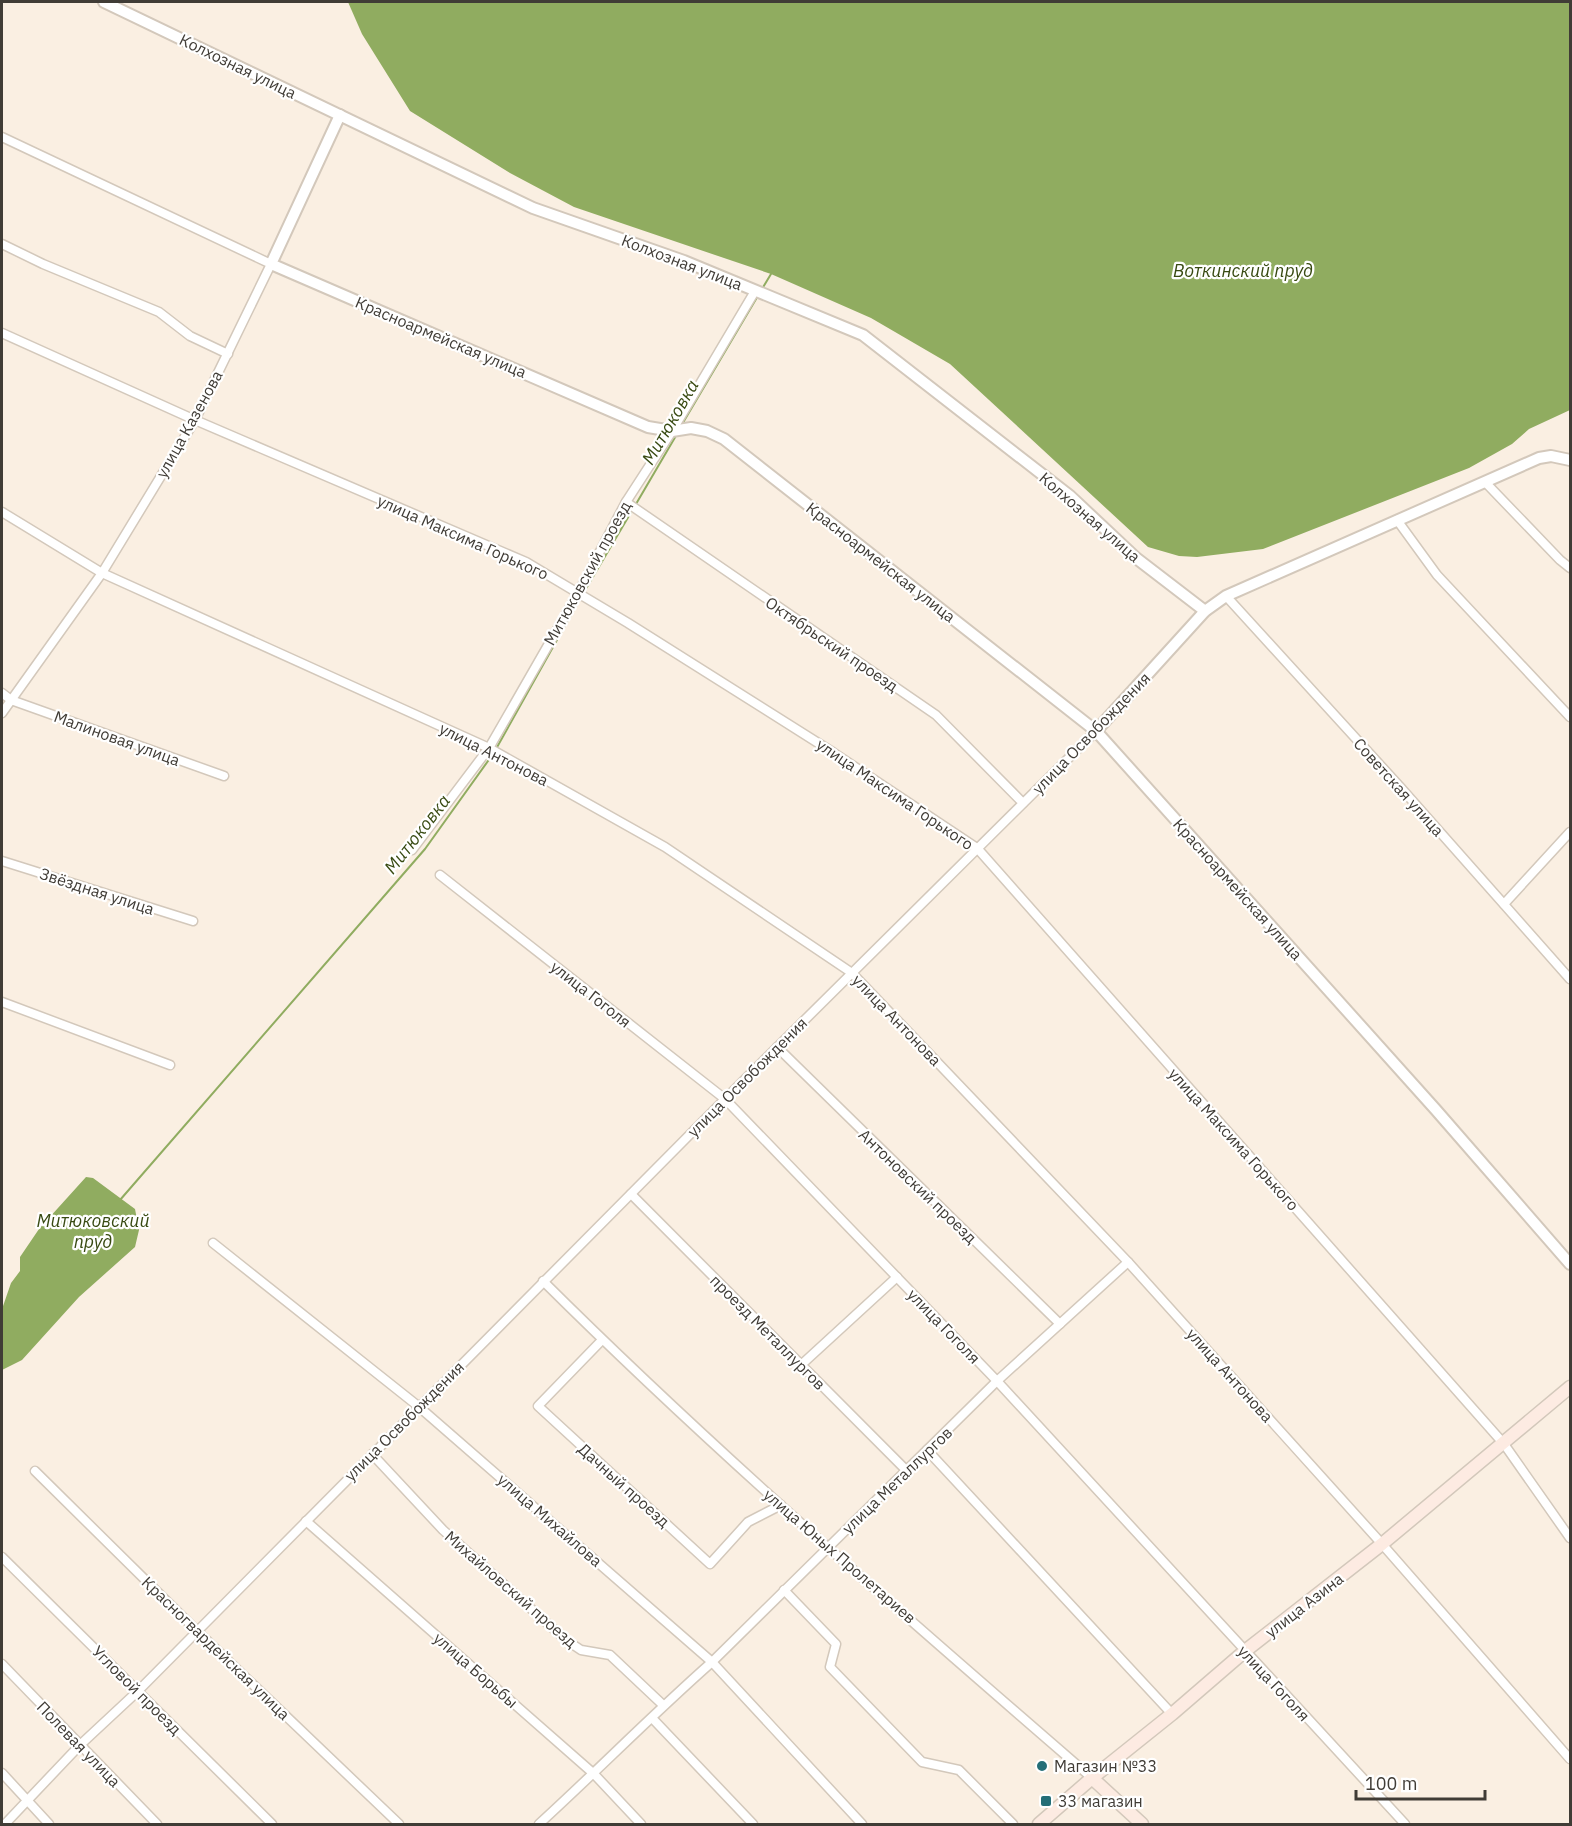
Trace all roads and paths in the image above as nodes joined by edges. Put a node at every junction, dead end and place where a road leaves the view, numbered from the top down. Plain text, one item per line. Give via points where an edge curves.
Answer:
1 (106, 2) edge
2 (340, 115) junction
3 (2, 137) edge
4 (2, 244) edge
5 (271, 264) junction
6 (755, 291) junction
7 (2, 333) edge
8 (228, 354) junction
9 (195, 420) junction
10 (672, 431) junction
11 (1570, 460) edge
12 (1485, 482) junction
13 (626, 502) junction
14 (2, 512) edge
15 (1397, 520) junction
16 (1570, 568) edge
17 (102, 573) junction
18 (578, 593) junction
19 (1227, 596) junction
20 (1205, 611) junction
21 (2, 693) edge
22 (11, 700) junction
23 (2, 713) edge
24 (1570, 717) edge
25 (1096, 731) junction
26 (489, 748) junction
27 (224, 776) dead end
28 (1023, 803) junction
29 (1570, 832) edge
30 (977, 848) junction
31 (412, 850) dead end
32 (2, 861) edge
33 (440, 875) dead end
34 (1504, 904) junction
35 (193, 921) dead end
36 (852, 973) junction
37 (1570, 979) edge
38 (2, 1002) edge
39 (777, 1047) junction
40 (170, 1065) dead end
41 (725, 1099) junction
42 (631, 1194) junction
43 (213, 1243) dead end
44 (1128, 1262) junction
45 (1570, 1264) edge
46 (897, 1277) junction
47 (543, 1281) junction
48 (1060, 1324) junction
49 (602, 1340) junction
50 (801, 1365) junction
51 (997, 1381) junction
52 (1570, 1387) edge
53 (418, 1406) junction
54 (1504, 1444) junction
55 (927, 1450) junction
56 (372, 1454) junction
57 (906, 1470) junction
58 (35, 1471) dead end
59 (781, 1505) junction
60 (306, 1521) junction
61 (1570, 1538) edge
62 (1382, 1544) junction
63 (828, 1546) junction
64 (2, 1557) edge
65 (784, 1590) junction
66 (197, 1631) junction
67 (1245, 1651) junction
68 (712, 1662) junction
69 (2, 1664) edge
70 (138, 1691) junction
71 (663, 1705) junction
72 (1172, 1714) junction
73 (652, 1718) junction
74 (80, 1745) junction
75 (1570, 1759) edge
76 (2, 1773) edge
77 (594, 1774) junction
78 (1092, 1778) junction
79 (28, 1802) junction
80 (5, 1824) edge
81 (49, 1824) edge
82 (157, 1824) edge
83 (273, 1824) edge
84 (399, 1824) edge
85 (539, 1824) edge
86 (641, 1824) edge
87 (753, 1824) edge
88 (862, 1824) edge
89 (1013, 1824) edge
90 (1040, 1824) edge
91 (1142, 1824) edge
92 (1405, 1824) edge

1 - 2 street, Колхозная улица
2 - 5 street, улица Казенова
2 - 6 street, Колхозная улица via 533,208 684,261
3 - 5 street, Красноармейская улица
4 - 8 street via 159,312 190,336
5 - 8 street, улица Казенова
5 - 10 street, Красноармейская улица via 648,427
6 - 10 street, Митюковский проезд
6 - 20 street, Колхозная улица via 863,335 1070,496 1136,558
7 - 9 street, улица Максима Горького
8 - 9 street, улица Казенова
9 - 17 street, улица Казенова
9 - 18 street, улица Максима Горького via 526,562
10 - 13 street, Митюковский проезд
10 - 25 street, Красноармейская улица via 706,430 724,439
11 - 12 street, улица Освобождения via 1539,458
12 - 15 street, улица Освобождения
12 - 16 street
13 - 18 street, Митюковский проезд
13 - 28 street, Октябрьский проезд via 936,715
14 - 17 street, улица Антонова
15 - 19 street, улица Освобождения
15 - 24 street via 1437,575
17 - 22 street, улица Казенова
17 - 26 street, улица Антонова
18 - 26 street, Митюковский проезд
18 - 30 street, улица Максима Горького via 834,753
19 - 20 street, улица Освобождения
19 - 34 street, Советская улица
20 - 25 street, улица Освобождения
21 - 22 street, Малиновая улица
22 - 23 street, улица Казенова
22 - 27 street, Малиновая улица
25 - 28 street, улица Освобождения
25 - 45 street, Красноармейская улица
26 - 31 street, Митюковский проезд
26 - 36 street, улица Антонова via 665,847
28 - 30 street, улица Освобождения
29 - 34 street
30 - 36 street, улица Освобождения
30 - 54 street, улица Максима Горького
32 - 35 street, Звёздная улица
33 - 41 street, улица Гоголя
34 - 37 street, Советская улица
36 - 39 street, улица Освобождения
36 - 44 street, улица Антонова
38 - 40 street
39 - 41 street, улица Освобождения
39 - 48 street, Антоновский проезд
41 - 42 street, улица Освобождения
41 - 46 street, улица Гоголя
42 - 47 street, улица Освобождения
42 - 50 street, проезд Металлургов
43 - 53 street, улица Михайлова
44 - 48 street, улица Металлургов
44 - 62 street, улица Антонова
46 - 50 street
46 - 51 street, улица Гоголя
47 - 49 street, улица Юных Пролетариев
47 - 53 street, улица Освобождения
48 - 51 street, улица Металлургов
49 - 59 street, улица Юных Пролетариев
49 - 59 street, Дачный проезд via 538,1406 710,1564 748,1522
50 - 57 street, проезд Металлургов
51 - 55 street, улица Металлургов
51 - 67 street, улица Гоголя
52 - 54 main road, улица Азина
53 - 56 street, улица Освобождения
53 - 68 street, улица Михайлова
54 - 61 street, улица Максима Горького
54 - 62 main road, улица Азина
55 - 57 street, улица Металлургов
55 - 72 street
56 - 60 street, улица Освобождения
56 - 71 street, Михайловский проезд via 443,1530 566,1640 581,1650 610,1655
57 - 63 street, улица Металлургов
58 - 66 street, Красногвардейская улица
59 - 63 street, улица Юных Пролетариев
60 - 66 street, улица Освобождения
60 - 77 street, улица Борьбы
62 - 67 main road, улица Азина
62 - 75 street, улица Антонова
63 - 65 street, улица Металлургов
63 - 78 street, улица Юных Пролетариев
64 - 70 street, Угловой проезд
65 - 68 street, улица Металлургов
65 - 89 street via 836,1644 830,1667 922,1762 959,1770
66 - 70 street, улица Освобождения
66 - 84 street, Красногвардейская улица
67 - 72 main road, улица Азина
67 - 92 street, улица Гоголя
68 - 71 street, улица Металлургов
68 - 88 street, улица Михайлова
69 - 74 street, Полевая улица
70 - 74 street, улица Освобождения
70 - 83 street, Угловой проезд
71 - 73 street, улица Металлургов
72 - 78 main road, улица Азина
73 - 77 street, улица Металлургов
73 - 87 street
74 - 79 street, улица Освобождения
74 - 82 street, Полевая улица
76 - 79 street
77 - 85 street, улица Металлургов
77 - 86 street, улица Борьбы
78 - 90 main road, улица Азина
78 - 91 main road, улица Юных Пролетариев
79 - 80 street, улица Освобождения
79 - 81 street

